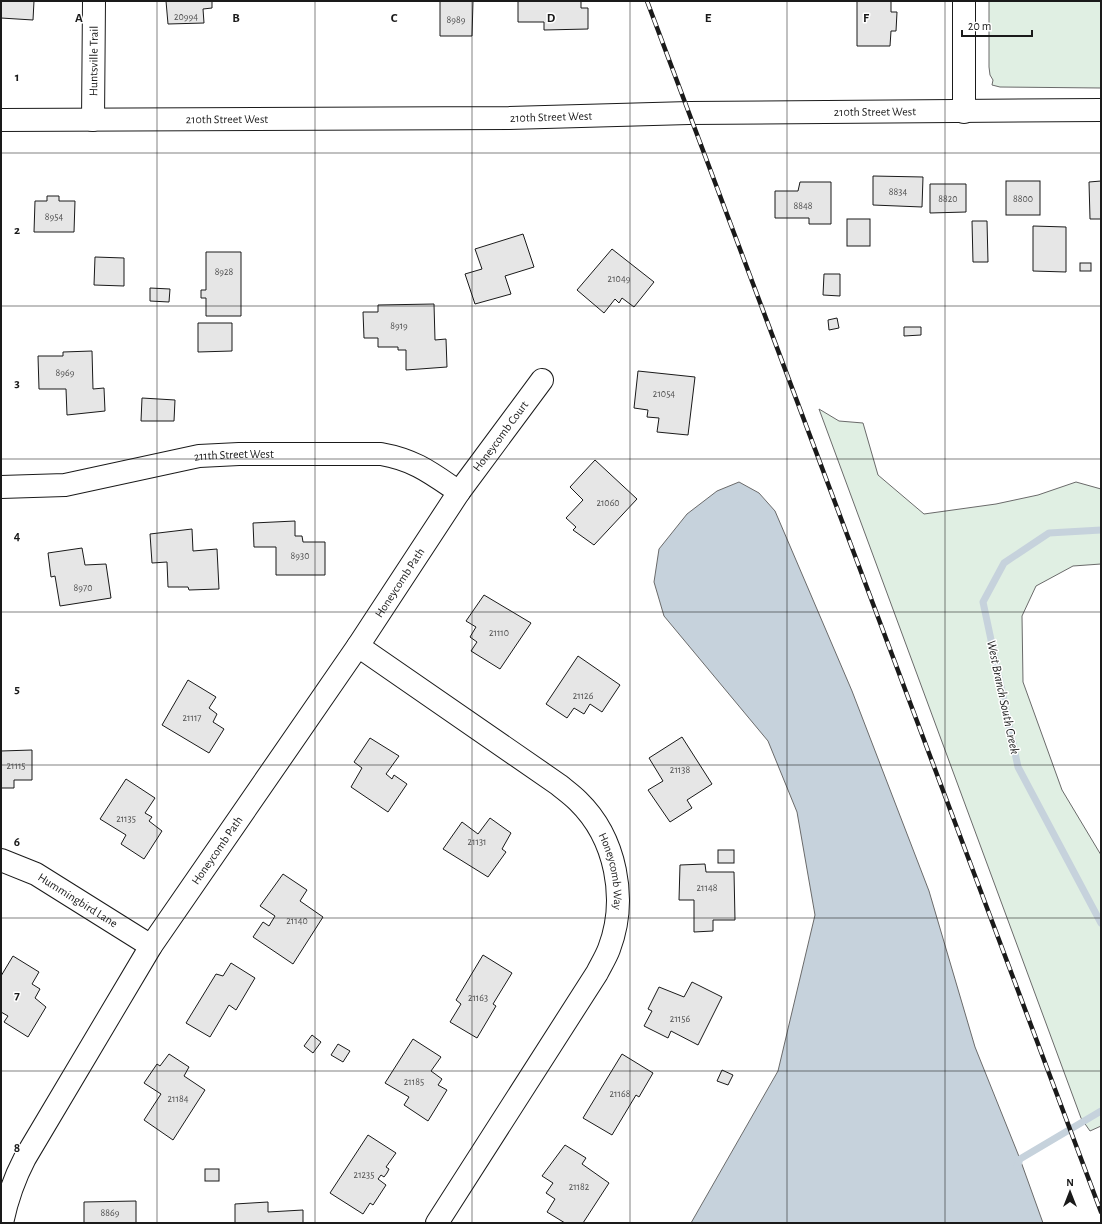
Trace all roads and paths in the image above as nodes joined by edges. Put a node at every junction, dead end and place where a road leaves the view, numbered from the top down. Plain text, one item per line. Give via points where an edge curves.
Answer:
1 (94, 1) edge
2 (964, 1) edge
3 (1101, 110) edge
4 (964, 112) junction
5 (1, 120) edge
6 (93, 120) junction
7 (542, 380) dead end
8 (1, 487) edge
9 (459, 492) junction
10 (358, 646) junction
11 (1, 860) edge
12 (151, 946) junction
13 (2, 1223) edge
14 (438, 1223) edge

1 - 6 street, Huntsville Trail
2 - 4 street
3 - 4 street, 210th Street West
4 - 6 street, 210th Street West
5 - 6 street, 210th Street West
7 - 9 street, Honeycomb Court
8 - 9 street, 211th Street West via 65,485 199,456 381,454 402,458 421,466
9 - 10 street, Honeycomb Path
10 - 12 street, Honeycomb Path
10 - 14 street, Honeycomb Way via 559,785 578,801 596,823 616,870 616,923 609,949 597,973
11 - 12 street, Hummingbird Lane via 36,874
12 - 13 street, Honeycomb Path via 25,1158 14,1179

